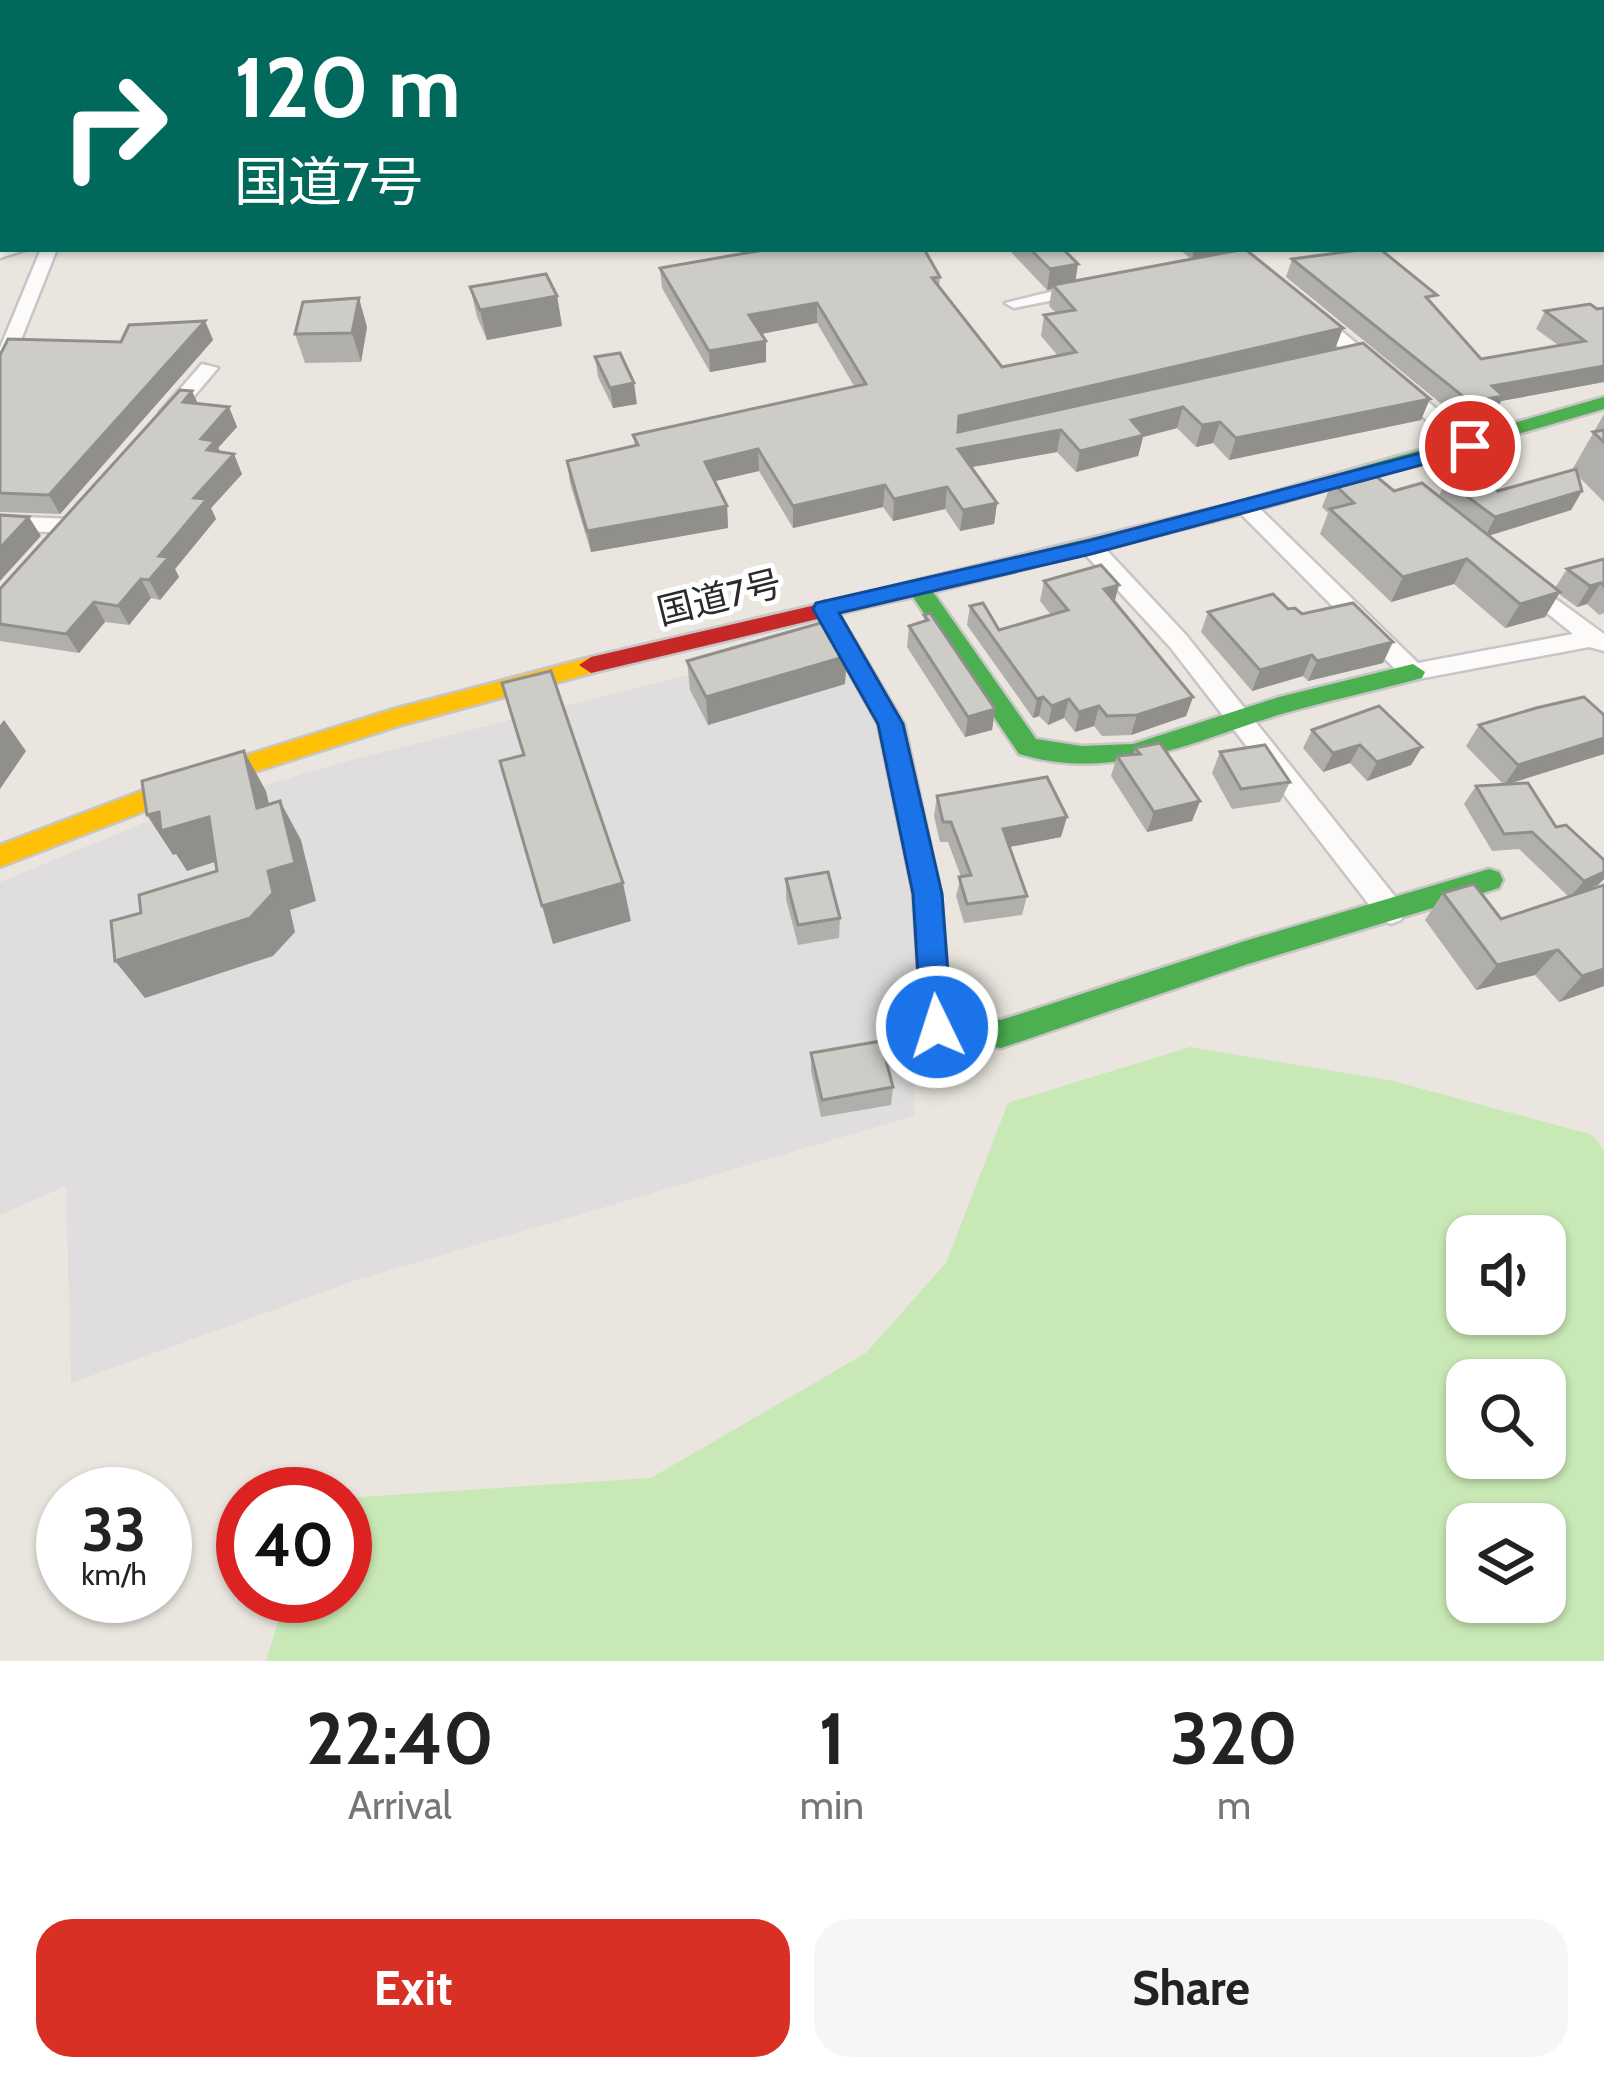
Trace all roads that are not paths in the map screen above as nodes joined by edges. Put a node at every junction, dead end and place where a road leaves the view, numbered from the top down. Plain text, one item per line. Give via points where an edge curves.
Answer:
1 (47, 252) edge
2 (1107, 285) edge
3 (1014, 303) dead end
4 (1303, 308) edge
5 (8, 327) edge
6 (1355, 354) junction
7 (1332, 360) edge
8 (208, 368) dead end
9 (0, 370) edge
10 (1604, 404) edge
11 (147, 438) edge
12 (1470, 446) junction
13 (1247, 508) junction
14 (0, 523) edge
15 (71, 525) edge
16 (1091, 547) junction
17 (1505, 568) edge
18 (919, 587) junction
19 (825, 609) junction
20 (1598, 642) edge
21 (1413, 673) junction
22 (1238, 720) junction
23 (0, 856) edge
24 (1489, 880) dead end
25 (1391, 912) junction

1 - 5 street
2 - 3 street
4 - 6 street
5 - 9 street
6 - 7 street
6 - 12 street
8 - 11 street
10 - 12 main road, 国道7号
12 - 13 main road, 国道7号 via 1392,478
13 - 16 main road, 国道7号
13 - 21 street
14 - 15 street
16 - 18 main road, 国道7号
16 - 22 street
17 - 20 street
18 - 19 main road, 国道7号
18 - 22 main road via 1028,747 1132,753
19 - 23 main road, 国道7号 via 303,744
19 - 25 main road via 890,724 927,894 937,1027 1001,1034
20 - 21 street
21 - 22 main road
22 - 25 street
24 - 25 main road

